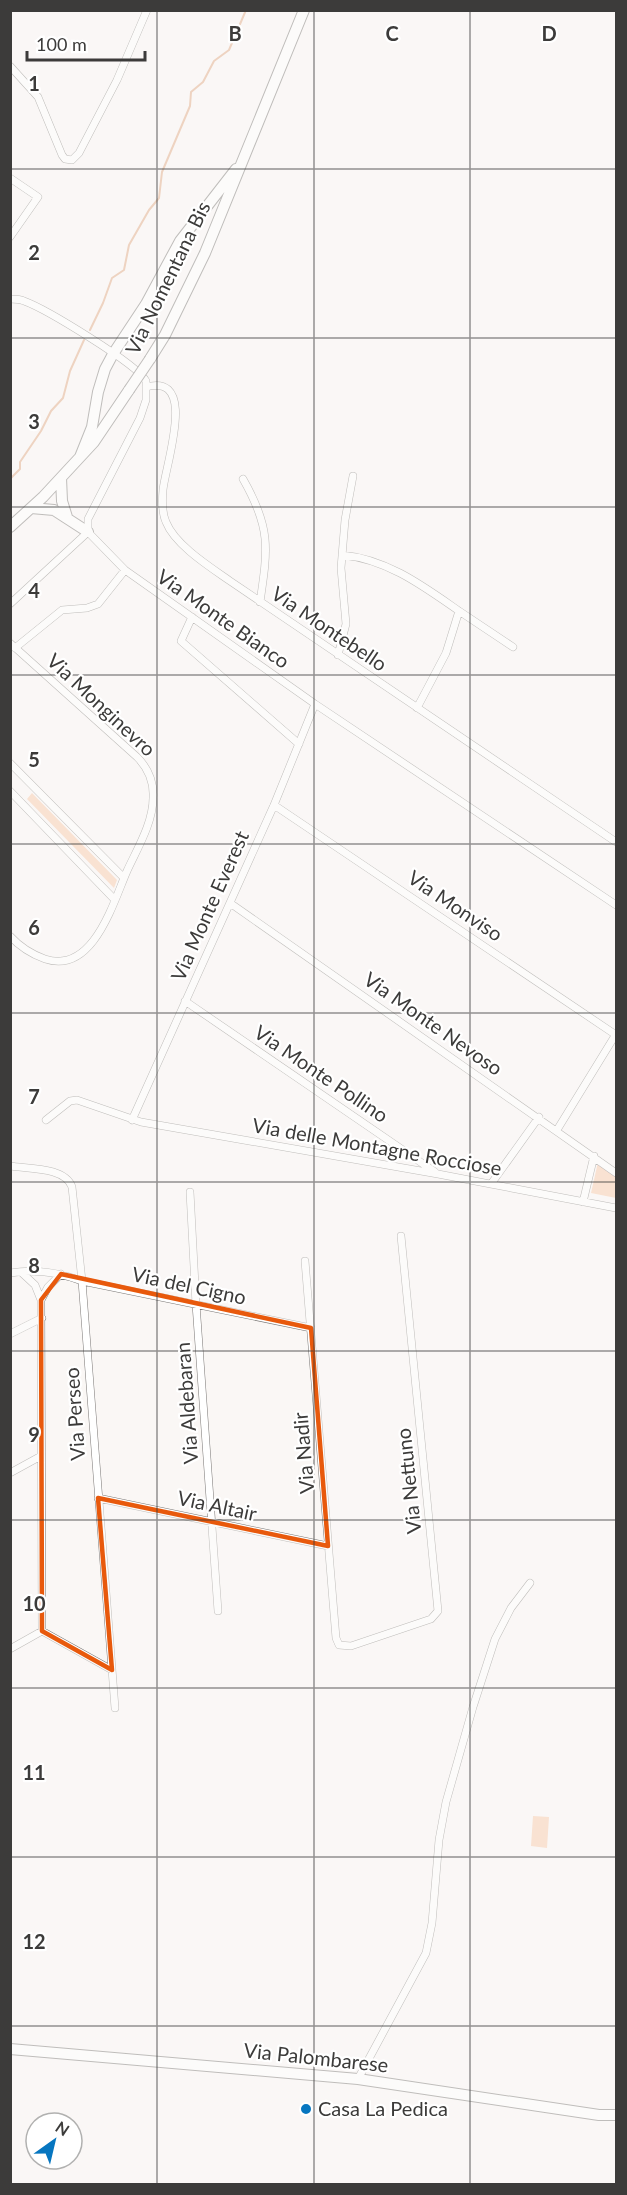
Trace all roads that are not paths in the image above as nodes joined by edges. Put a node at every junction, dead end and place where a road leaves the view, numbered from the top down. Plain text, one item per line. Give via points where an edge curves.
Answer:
1 (147, 10) edge
2 (304, 10) edge
3 (10, 66) edge
4 (245, 157) junction
5 (10, 178) edge
6 (10, 237) edge
7 (10, 299) edge
8 (113, 354) junction
9 (146, 387) junction
10 (80, 457) junction
11 (353, 476) dead end
12 (61, 478) junction
13 (243, 479) dead end
14 (31, 508) junction
15 (67, 517) junction
16 (10, 527) edge
17 (88, 532) junction
18 (342, 555) junction
19 (125, 570) junction
20 (260, 602) junction
21 (10, 604) edge
22 (459, 611) junction
23 (192, 617) junction
24 (13, 646) edge
25 (513, 647) dead end
26 (338, 655) junction
27 (315, 704) junction
28 (417, 708) junction
29 (299, 744) junction
30 (10, 763) edge
31 (10, 791) edge
32 (274, 805) junction
33 (616, 842) edge
34 (124, 878) junction
35 (115, 900) junction
36 (230, 903) junction
37 (616, 905) edge
38 (10, 936) edge
39 (185, 1001) junction
40 (616, 1034) edge
41 (538, 1117) junction
42 (46, 1120) dead end
43 (132, 1120) junction
44 (557, 1130) junction
45 (594, 1156) junction
46 (10, 1166) edge
47 (616, 1173) edge
48 (438, 1174) junction
49 (491, 1184) junction
50 (190, 1192) dead end
51 (583, 1202) junction
52 (616, 1208) edge
53 (401, 1236) dead end
54 (305, 1261) dead end
55 (21, 1272) junction
56 (10, 1273) edge
57 (61, 1274) junction
58 (82, 1281) junction
59 (41, 1300) junction
60 (196, 1304) junction
61 (42, 1318) junction
62 (311, 1328) junction
63 (10, 1334) edge
64 (41, 1456) junction
65 (10, 1473) edge
66 (98, 1498) junction
67 (212, 1522) junction
68 (328, 1546) junction
69 (530, 1583) dead end
70 (218, 1611) dead end
71 (42, 1630) junction
72 (337, 1642) joint
73 (10, 1649) edge
74 (112, 1670) junction
75 (115, 1707) dead end
76 (10, 2049) edge
77 (358, 2079) junction
78 (616, 2115) edge

1 - 3 street via 117,80 72,160 62,155 38,97
2 - 4 main road, Via Nomentana Bis
4 - 8 main road via 192,223
4 - 10 main road, Via Nomentana Bis, bridge via 165,335
5 - 6 street via 38,197
7 - 8 street via 26,302
8 - 9 street via 138,372
8 - 10 main road via 105,369 92,427
9 - 17 street via 144,406 90,511
9 - 20 street, Via Montebello via 163,385 176,402 163,489 168,526 192,553
10 - 12 main road, Via Nomentana Bis
11 - 18 street
12 - 14 main road, Via Nomentana Bis
12 - 15 main road
13 - 20 street via 260,512 266,539
14 - 15 main road
14 - 16 main road, Via Nomentana Bis
15 - 17 main road
17 - 19 street, Via Monte Bianco
17 - 21 street
18 - 22 street via 367,559 396,571
18 - 26 street via 346,624
19 - 23 street, Via Monte Bianco
19 - 24 street via 98,604 62,610
20 - 26 street, Via Montebello
22 - 25 street
22 - 28 street via 446,653
23 - 27 street, Via Monte Bianco
23 - 29 street via 181,641
24 - 34 street, Via Monginevro via 133,753 148,772 153,792 151,817
26 - 28 street, Via Montebello
27 - 29 street, Via Monte Everest
27 - 37 street, Via Monte Bianco
28 - 33 street, Via Montebello
29 - 32 street, Via Monte Everest
30 - 34 street
31 - 35 street
32 - 36 street, Via Monte Everest
32 - 40 street, Via Monviso
34 - 35 street, Via Monginevro
35 - 38 street, Via Monginevro via 94,939 68,960 52,961 38,956
36 - 39 street, Via Monte Everest
36 - 41 street, Via Monte Nevoso
39 - 43 street, Via Monte Everest
39 - 48 street, Via Monte Pollino
40 - 44 street
41 - 44 street, Via Monte Nevoso
41 - 49 street
42 - 43 street, Via delle Montagne Rocciose via 75,1099
43 - 48 street, Via delle Montagne Rocciose
44 - 45 street, Via Monte Nevoso
45 - 47 street, Via Monte Nevoso
45 - 51 street
46 - 58 street, Via Perseo via 60,1174 69,1180
48 - 49 street, Via delle Montagne Rocciose
49 - 51 street, Via delle Montagne Rocciose
50 - 60 street, Via Aldebaran
51 - 52 street, Via delle Montagne Rocciose
53 - 72 street, Via Nettuno via 438,1611 429,1620 356,1645 343,1646
54 - 62 street, Via Nadir
55 - 56 street, Via del Cigno
55 - 57 street, Via del Cigno
55 - 59 street via 35,1285
57 - 58 street, Via del Cigno
57 - 59 street
58 - 60 street, Via del Cigno
58 - 66 street, Via Perseo
59 - 61 street
60 - 62 street, Via del Cigno
60 - 67 street, Via Aldebaran
61 - 63 street
61 - 64 street
62 - 68 street, Via Nadir
64 - 65 street
64 - 71 street
66 - 67 street, Via Altair
66 - 74 street, Via Perseo
67 - 68 street, Via Altair
67 - 70 street, Via Aldebaran
68 - 72 street, Via Nadir
69 - 77 street via 498,1634 446,1802 426,1953
71 - 73 street
71 - 74 street
74 - 75 street, Via Perseo
76 - 77 main road, Via Palombarese
77 - 78 main road, Via Palombarese

